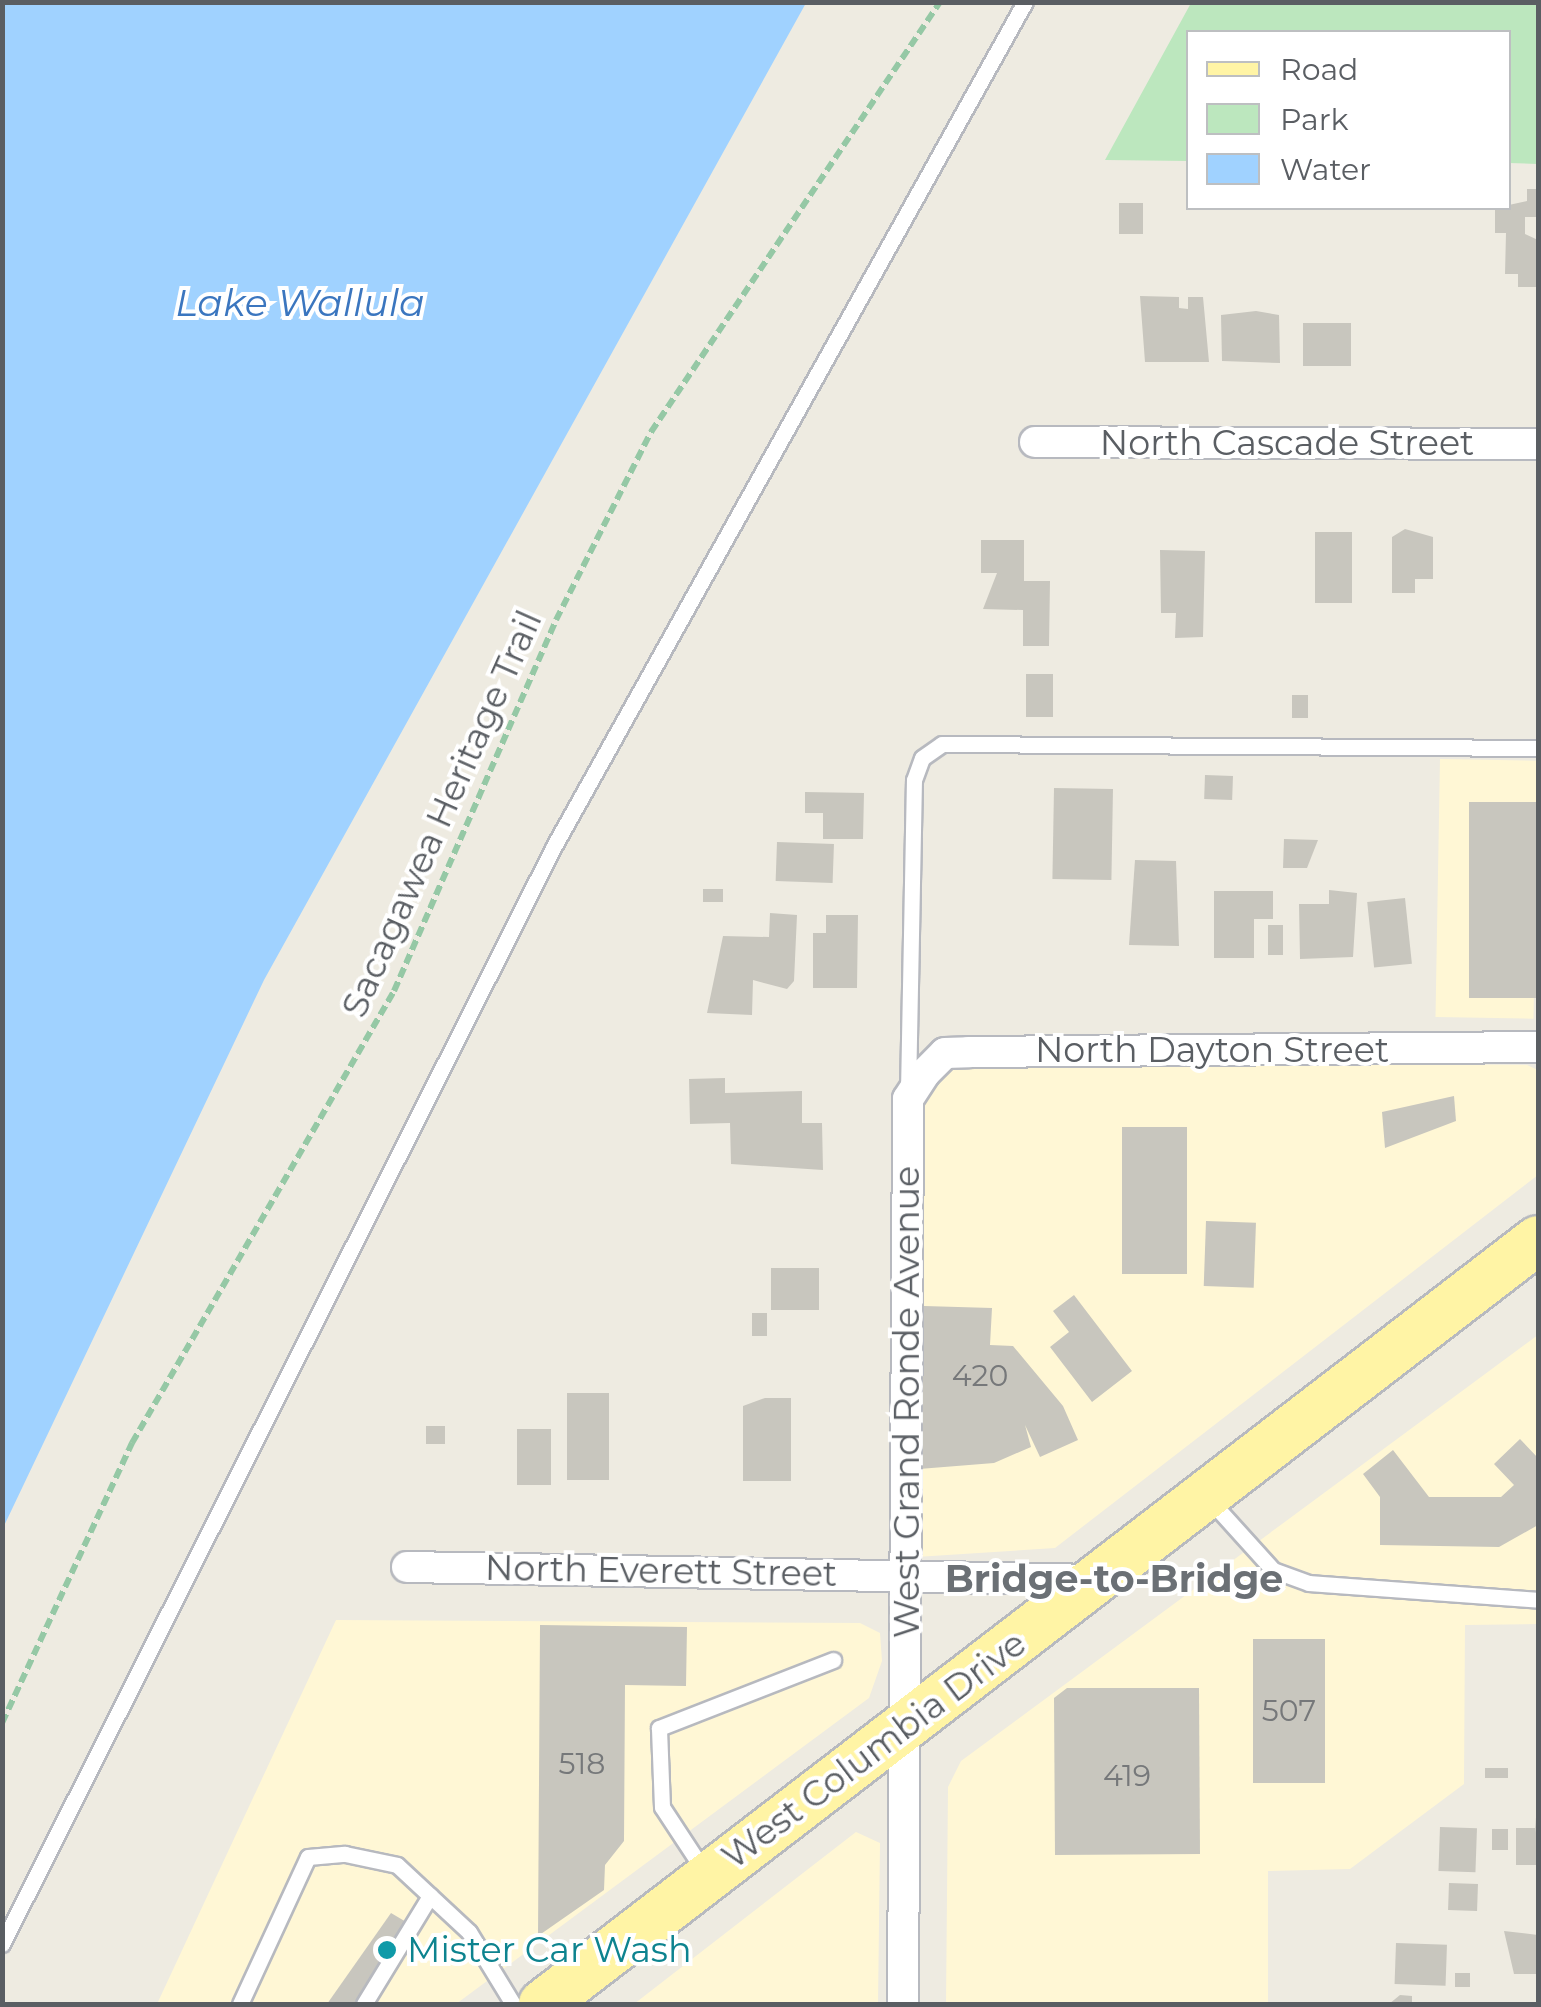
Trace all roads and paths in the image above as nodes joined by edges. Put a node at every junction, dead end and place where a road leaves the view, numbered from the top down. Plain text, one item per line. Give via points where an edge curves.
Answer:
1 (940, 2) edge
2 (1025, 2) edge
3 (1035, 442) dead end
4 (1538, 444) edge
5 (1538, 748) edge
6 (1538, 1047) edge
7 (908, 1099) junction
8 (1538, 1240) edge
9 (1206, 1495) junction
10 (407, 1567) dead end
11 (906, 1575) junction
12 (1096, 1580) junction
13 (1538, 1600) edge
14 (832, 1660) dead end
15 (2, 1723) edge
16 (906, 1726) junction
17 (708, 1877) junction
18 (430, 1896) junction
19 (2, 1944) edge
20 (240, 2004) edge
21 (364, 2004) edge
22 (512, 2004) edge
23 (543, 2004) edge
24 (903, 2004) edge

1 - 15 path, Sacagawea Heritage Trail via 728,306 629,472 394,991 132,1443
2 - 19 lane via 545,863
3 - 4 street, North Cascade Street
5 - 7 lane via 942,744 922,758 914,780
6 - 7 street, North Dayton Street via 944,1053
7 - 11 street, West Grand Ronde Avenue
8 - 9 main road, West Columbia Drive
9 - 12 main road, West Columbia Drive
9 - 13 lane via 1273,1570 1309,1583
10 - 11 street, North Everett Street
11 - 12 street, North Everett Street
11 - 16 street, West Grand Ronde Avenue
12 - 16 main road, West Columbia Drive
14 - 17 lane via 659,1728 662,1807
16 - 17 main road, West Columbia Drive
16 - 24 street, West Grand Ronde Avenue
17 - 23 main road, West Columbia Drive
18 - 20 lane via 398,1864 308,1857
18 - 21 lane
18 - 22 lane via 469,1932

